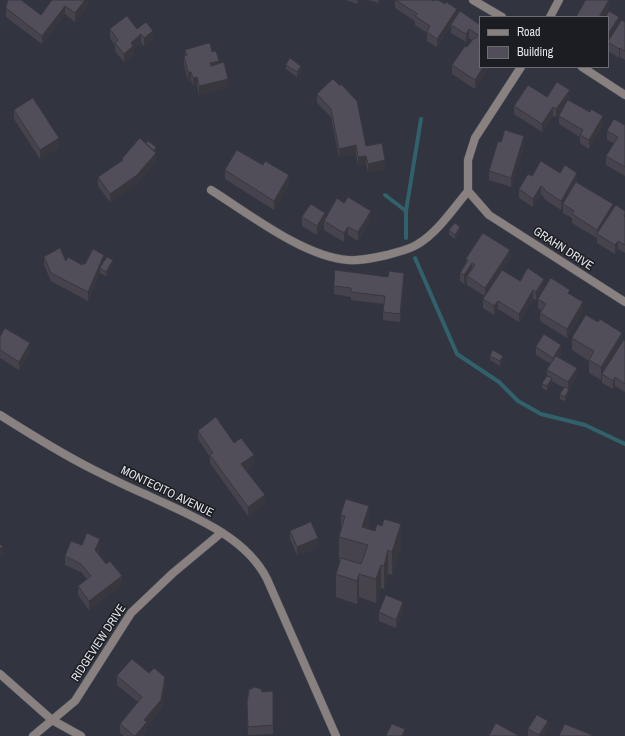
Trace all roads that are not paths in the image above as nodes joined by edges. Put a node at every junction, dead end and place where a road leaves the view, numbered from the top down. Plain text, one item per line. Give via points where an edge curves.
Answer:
1 (473, 0) edge
2 (559, 0) edge
3 (500, 16) edge
4 (551, 16) edge
5 (520, 68) edge
6 (584, 68) edge
7 (625, 95) edge
8 (211, 190) dead end
9 (468, 191) junction
10 (625, 302) edge
11 (0, 415) edge
12 (221, 533) junction
13 (0, 674) edge
14 (52, 720) junction
15 (33, 736) edge
16 (81, 736) edge
17 (336, 736) edge

1 - 3 street
2 - 4 street
5 - 9 street via 475,138 468,160
6 - 7 street
8 - 9 street via 314,252 347,260 367,260 419,244
9 - 10 street, GRAHN DRIVE via 489,215
11 - 12 street, MONTECITO AVENUE via 75,460 197,518
12 - 14 street, RIDGEVIEW DRIVE via 172,573 131,613 82,691 68,708
12 - 17 street, MONTECITO AVENUE via 250,555 262,570
13 - 14 street
14 - 15 street, RIDGEVIEW DRIVE
14 - 16 street

